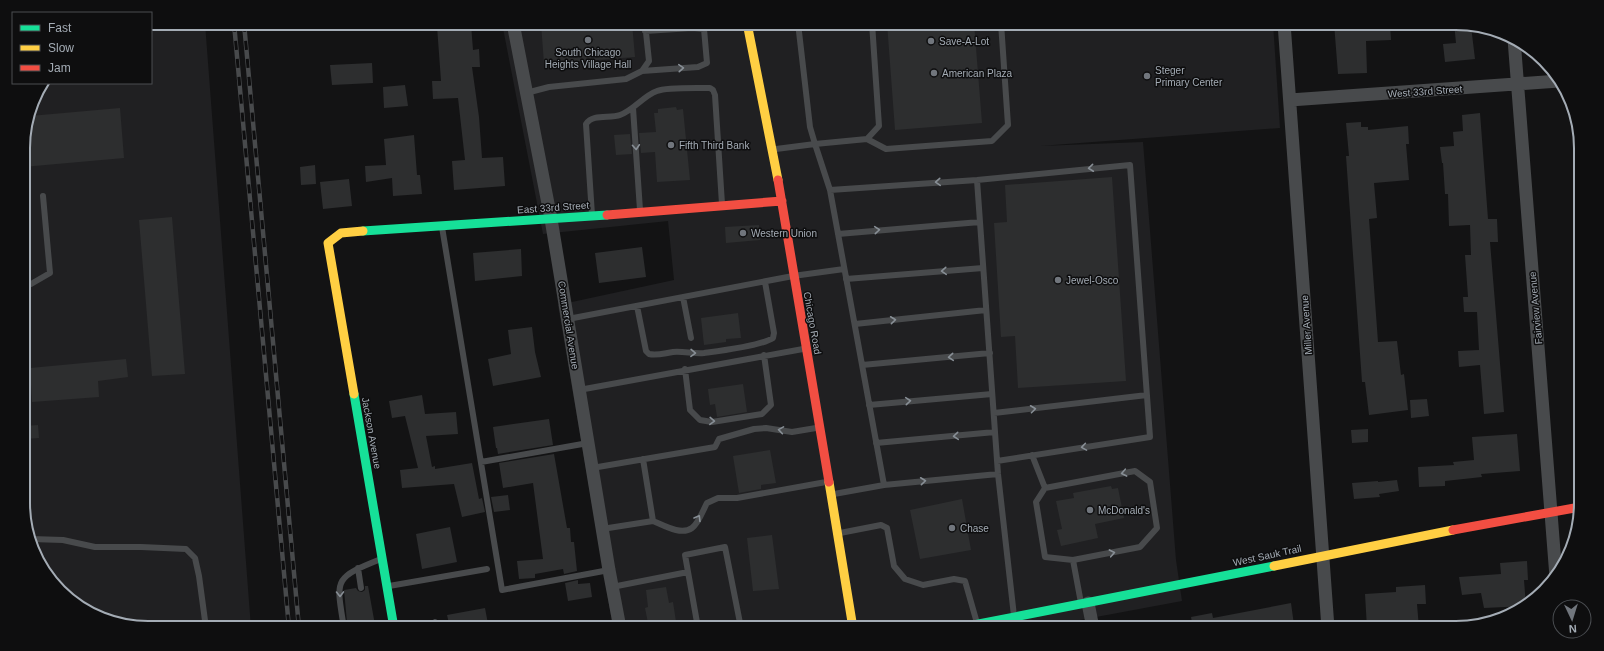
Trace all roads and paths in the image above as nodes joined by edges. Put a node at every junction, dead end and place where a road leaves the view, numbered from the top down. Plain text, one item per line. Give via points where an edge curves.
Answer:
1 (513, 30) edge
2 (661, 30) edge
3 (704, 30) edge
4 (748, 30) edge
5 (799, 30) edge
6 (872, 30) edge
7 (1001, 30) edge
8 (1285, 30) edge
9 (646, 31) joint
10 (1515, 46) edge
11 (642, 71) junction
12 (1553, 81) edge
13 (1517, 84) junction
14 (526, 94) junction
15 (1290, 100) junction
16 (633, 108) junction
17 (868, 139) junction
18 (815, 144) junction
19 (771, 149) junction
20 (977, 180) junction
21 (830, 190) junction
22 (43, 196) dead end
23 (782, 201) junction
24 (722, 206) junction
25 (641, 212) junction
26 (592, 216) junction
27 (551, 219) junction
28 (980, 222) junction
29 (442, 226) junction
30 (838, 234) junction
31 (328, 243) joint
32 (983, 268) junction
33 (844, 269) junction
34 (793, 276) junction
35 (846, 279) junction
36 (765, 282) junction
37 (30, 284) edge
38 (682, 298) junction
39 (637, 306) junction
40 (986, 310) junction
41 (568, 319) junction
42 (855, 324) junction
43 (690, 338) dead end
44 (806, 348) junction
45 (990, 353) junction
46 (764, 355) junction
47 (862, 365) junction
48 (685, 369) junction
49 (579, 390) junction
50 (992, 394) junction
51 (1147, 395) junction
52 (869, 405) junction
53 (994, 413) junction
54 (819, 427) junction
55 (995, 432) junction
56 (588, 443) junction
57 (876, 444) junction
58 (1032, 455) junction
59 (643, 459) junction
60 (997, 461) junction
61 (481, 462) junction
62 (592, 468) junction
63 (998, 474) junction
64 (829, 482) junction
65 (884, 485) junction
66 (1045, 488) junction
67 (831, 494) junction
68 (1574, 508) edge
69 (1551, 512) junction
70 (653, 521) junction
71 (602, 529) junction
72 (837, 534) junction
73 (36, 539) edge
74 (1322, 555) junction
75 (382, 558) junction
76 (1073, 560) junction
77 (1555, 567) edge
78 (358, 568) junction
79 (487, 569) dead end
80 (609, 570) junction
81 (688, 572) junction
82 (387, 586) junction
83 (612, 587) junction
84 (361, 588) dead end
85 (1085, 604) junction
86 (1014, 617) junction
87 (205, 621) edge
88 (343, 621) edge
89 (393, 621) edge
90 (619, 621) edge
91 (697, 621) edge
92 (740, 621) edge
93 (852, 621) edge
94 (977, 621) edge
95 (993, 621) edge
96 (1091, 621) edge
97 (1327, 621) edge

1 - 14 street, Commercial Avenue
2 -> 9 lane
11 -> 3 lane via 698,67 707,63
4 - 19 main road, Chicago Road
5 - 18 lane via 810,127
6 - 17 lane via 879,126
7 - 17 lane via 1008,125 992,141 886,149
8 - 15 street, Miller Avenue
9 - 11 lane via 649,61
10 - 13 street, Fairview Avenue
11 - 14 lane via 626,79 549,87
12 - 13 street, West 33rd Street
13 - 15 street, West 33rd Street
13 - 69 street, Fairview Avenue
14 - 27 street, Commercial Avenue
15 - 74 street, Miller Avenue
16 - 24 lane via 658,91 710,88 713,90
16 -> 25 lane
16 - 26 lane via 620,115 596,118 586,124
17 - 18 lane
18 - 19 lane
18 - 21 lane
19 - 23 main road, Chicago Road
20 -> 21 lane
20 - 28 lane
51 -> 20 lane via 1130,165
21 - 30 lane
22 - 37 lane via 50,273
23 - 24 main road, East 33rd Street
23 - 34 main road, Chicago Road
24 - 25 main road, East 33rd Street
25 - 26 main road, East 33rd Street
26 - 27 main road, East 33rd Street
27 - 29 main road, East 33rd Street
27 - 41 street, Commercial Avenue
30 -> 28 lane
28 - 32 lane
29 - 31 main road, East 33rd Street via 341,233
29 - 61 lane
30 - 33 lane
31 - 75 main road, Jackson Avenue
32 -> 35 lane
32 - 40 lane
33 - 34 lane
33 - 35 lane
34 - 36 lane
34 - 44 main road, Chicago Road
35 - 42 lane
36 - 38 lane
39 -> 36 lane via 646,351 649,354 703,353 768,341 773,338 774,333
38 - 39 lane
38 - 43 lane
39 - 41 lane
42 -> 40 lane
40 - 45 lane
41 - 49 street, Commercial Avenue
42 - 47 lane
44 - 46 lane
44 - 54 main road, Chicago Road
45 -> 47 lane
45 - 50 lane
46 - 48 lane
48 -> 46 lane via 690,410 700,420 712,422 762,414 771,405
47 - 52 lane
48 - 49 lane
49 - 56 street, Commercial Avenue
52 -> 50 lane
50 - 53 lane
53 -> 51 lane
51 -> 58 lane via 1150,437
52 - 57 lane
53 - 55 lane
54 -> 59 lane via 792,432 754,429 719,439 715,447
54 - 64 main road, Chicago Road
55 -> 57 lane
55 - 60 lane
56 - 61 lane
56 - 62 street, Commercial Avenue
57 - 65 lane
58 - 60 lane
58 - 66 lane
59 - 62 lane
59 - 70 lane
60 - 63 lane
61 - 80 lane via 502,590
62 - 71 street, Commercial Avenue
65 -> 63 lane
63 - 86 lane
64 - 67 main road, Chicago Road
70 -> 64 lane via 677,530 686,530 698,521 707,503 718,498 744,497
65 - 67 lane
66 - 76 lane via 1036,502 1045,557
76 -> 66 lane via 1140,547 1157,528 1150,482 1135,471
67 - 72 main road, Chicago Road
68 - 69 main road, West Sauk Trail
69 - 74 main road, West Sauk Trail
69 - 77 street, Fairview Avenue
70 - 71 lane
71 - 80 street, Commercial Avenue
72 - 93 main road, Chicago Road
72 - 94 lane via 881,525 887,528 894,566 905,579 923,585 954,579 965,581
73 - 87 lane via 63,540 95,547 186,549 195,558
74 - 85 main road, West Sauk Trail
74 - 97 street, Miller Avenue
75 - 78 lane
75 - 82 main road, Jackson Avenue
76 - 85 lane
78 - 84 lane
78 -> 88 lane via 343,577 340,583 338,592
79 - 82 lane
80 - 83 street, Commercial Avenue
81 - 83 lane
81 - 91 lane
81 - 92 lane via 685,555 725,547
82 - 89 main road, Jackson Avenue
83 - 90 street, Commercial Avenue
85 - 86 main road, West Sauk Trail
85 - 96 street
86 - 95 main road, West Sauk Trail

